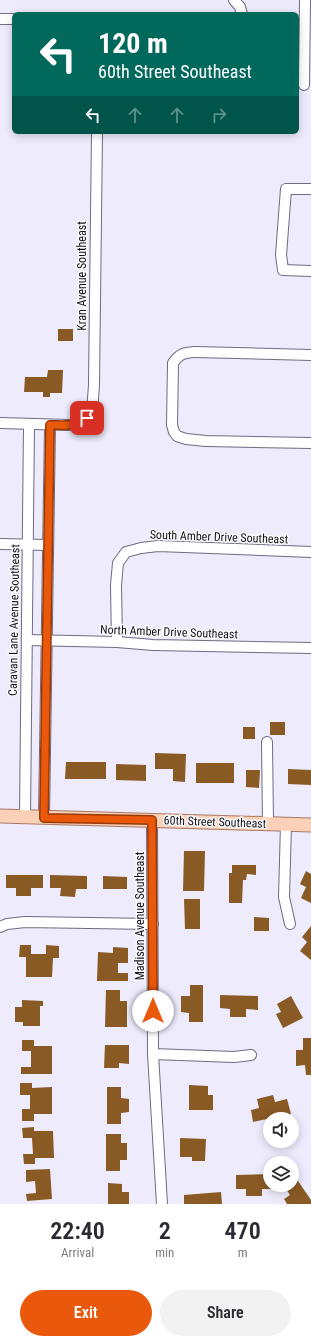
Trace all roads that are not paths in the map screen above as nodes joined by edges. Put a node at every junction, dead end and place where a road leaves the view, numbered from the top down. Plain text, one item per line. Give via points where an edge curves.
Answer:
1 (234, 0) edge
2 (305, 0) edge
3 (241, 12) edge
4 (0, 19) edge
5 (12, 19) edge
6 (304, 85) edge
7 (96, 134) edge
8 (311, 189) edge
9 (311, 271) edge
10 (311, 355) edge
11 (0, 423) edge
12 (29, 424) junction
13 (50, 425) junction
14 (311, 443) edge
15 (0, 544) edge
16 (28, 544) junction
17 (48, 545) junction
18 (311, 552) edge
19 (27, 640) junction
20 (47, 641) junction
21 (117, 642) junction
22 (311, 648) edge
23 (267, 742) dead end
24 (0, 816) edge
25 (25, 817) junction
26 (44, 818) junction
27 (152, 820) junction
28 (268, 824) junction
29 (286, 824) junction
30 (311, 825) edge
31 (154, 924) junction
32 (290, 924) dead end
33 (0, 927) edge
34 (153, 1054) junction
35 (252, 1055) dead end
36 (162, 1204) edge

1 - 3 street
2 - 6 street
4 - 5 street
7 - 13 street, Kran Avenue Southeast via 92,412 80,423
8 - 9 street via 286,189 281,255 283,270
10 - 14 street via 196,352 179,356 173,363 172,426 178,436 186,439
11 - 12 street
12 - 13 street
12 - 16 street, Caravan Lane Avenue Southeast
13 - 17 street
15 - 16 street
16 - 17 street
16 - 19 street, Caravan Lane Avenue Southeast
17 - 20 street
18 - 21 street, South Amber Drive Southeast via 158,546 126,552 118,563
19 - 20 street, North Amber Drive Southeast
19 - 25 street, Caravan Lane Avenue Southeast
20 - 21 street, North Amber Drive Southeast
20 - 26 street
21 - 22 street, North Amber Drive Southeast
23 - 28 street
24 - 25 main road, 60th Street Southeast
25 - 26 main road, 60th Street Southeast
26 - 27 main road, 60th Street Southeast
27 - 28 main road, 60th Street Southeast
27 - 31 street, Madison Avenue Southeast
28 - 29 main road, 60th Street Southeast
29 - 30 main road, 60th Street Southeast
29 - 32 street via 284,897
31 - 33 street via 25,922
31 - 34 street, Madison Avenue Southeast
34 - 35 street via 234,1057
34 - 36 street, Madison Avenue Southeast

